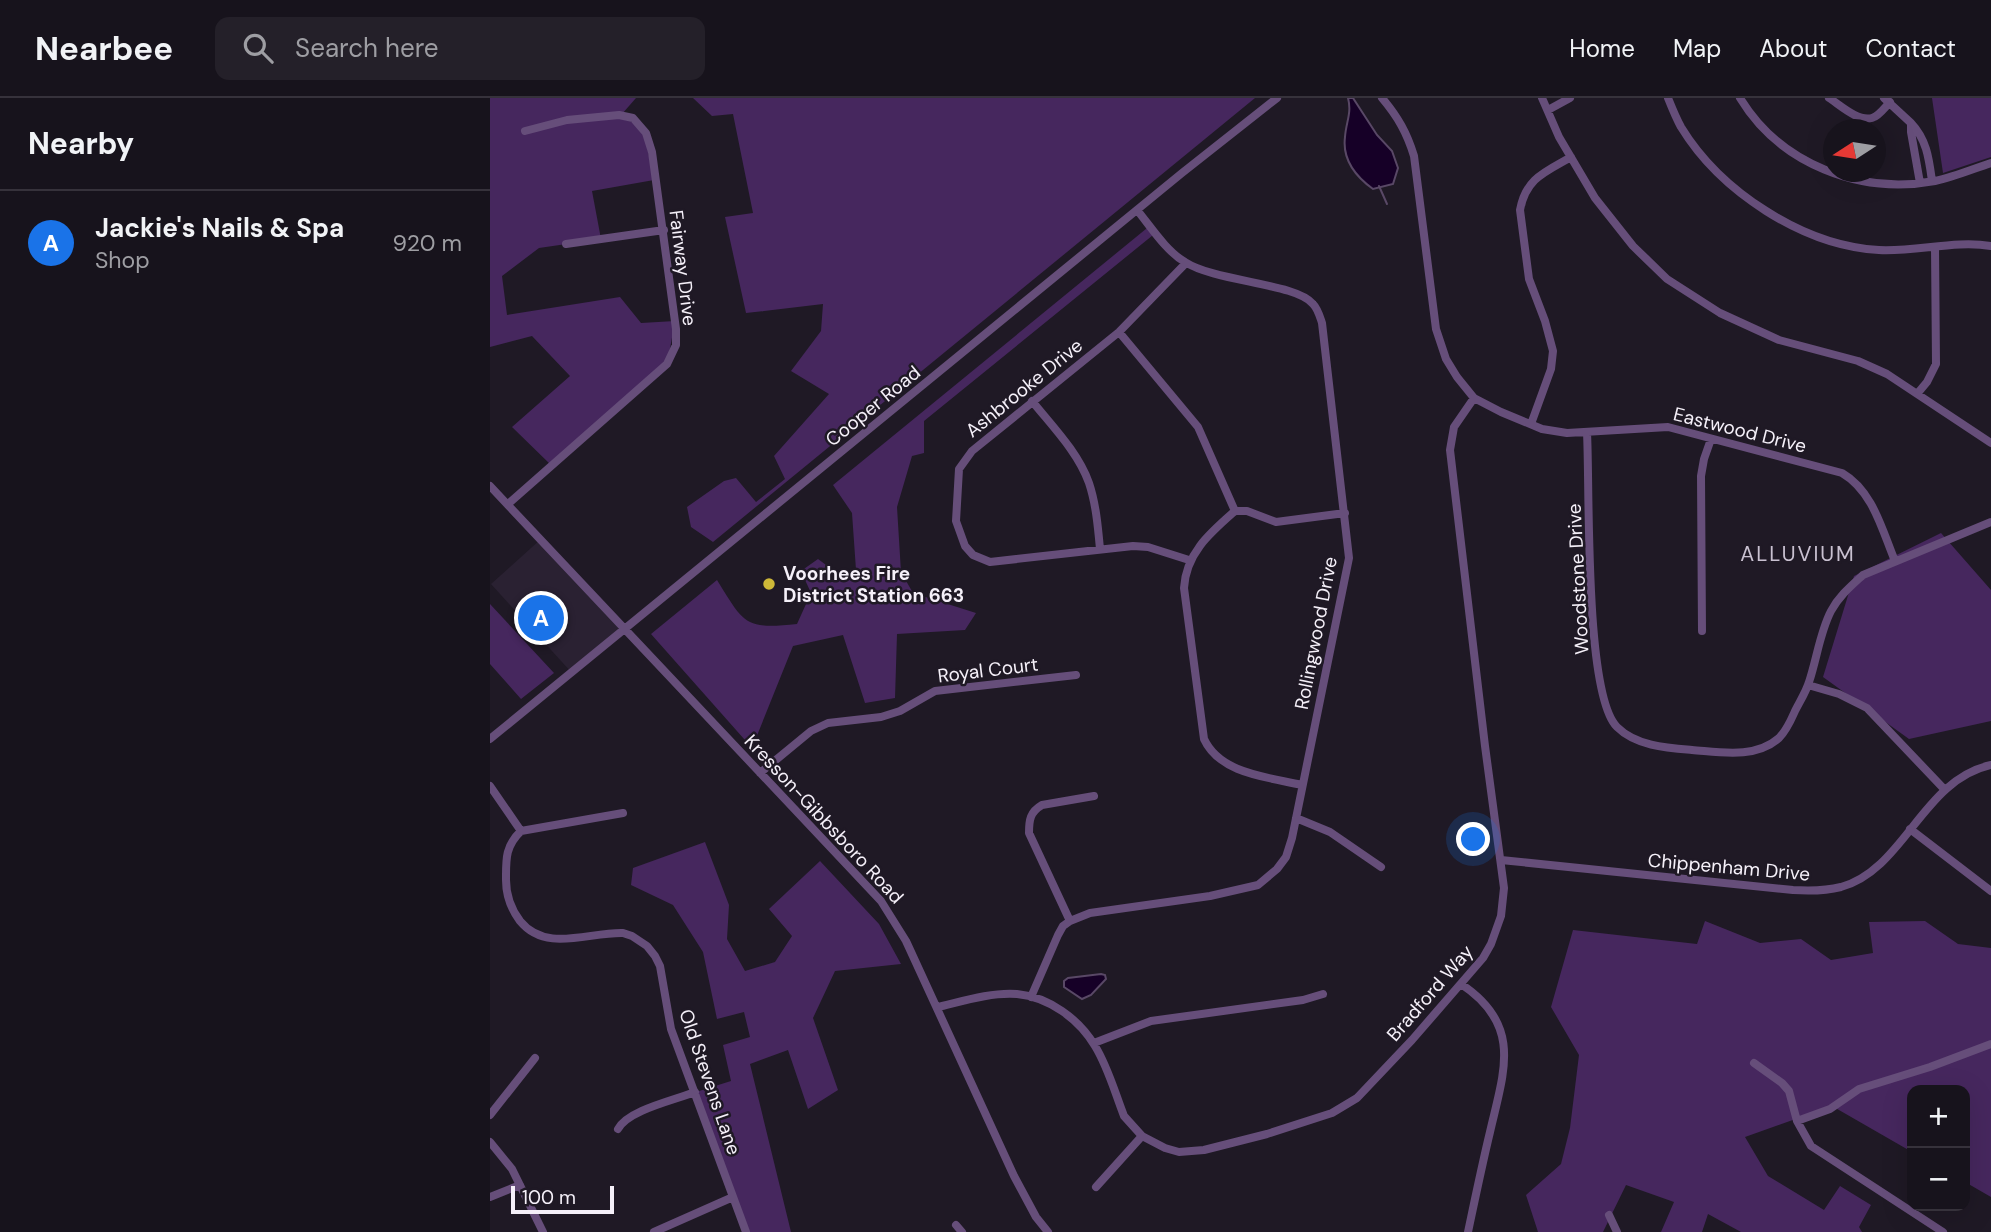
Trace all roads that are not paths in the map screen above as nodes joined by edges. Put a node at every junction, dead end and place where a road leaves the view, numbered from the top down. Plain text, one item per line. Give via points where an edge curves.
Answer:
1 (1277, 98) edge
2 (1542, 98) edge
3 (1570, 98) edge
4 (1668, 98) edge
5 (1740, 98) edge
6 (1829, 98) edge
7 (1385, 99) edge
8 (1887, 100) edge
9 (1548, 110) junction
10 (1912, 123) junction
11 (526, 131) dead end
12 (1571, 157) junction
13 (1991, 163) edge
14 (1932, 181) junction
15 (1920, 183) junction
16 (1137, 210) junction
17 (663, 230) junction
18 (566, 244) dead end
19 (1991, 246) edge
20 (1935, 247) junction
21 (1186, 263) junction
22 (1119, 332) junction
23 (1917, 394) junction
24 (1474, 398) junction
25 (1032, 401) junction
26 (1531, 424) junction
27 (1587, 433) junction
28 (1711, 439) junction
29 (1991, 443) edge
30 (490, 486) edge
31 (508, 504) junction
32 (1235, 511) junction
33 (1345, 513) junction
34 (1991, 522) edge
35 (1100, 549) junction
36 (1189, 560) junction
37 (1895, 561) junction
38 (626, 629) junction
39 (1702, 631) dead end
40 (1076, 675) dead end
41 (1808, 685) junction
42 (490, 739) edge
43 (1991, 765) edge
44 (760, 773) junction
45 (1302, 785) junction
46 (490, 786) edge
47 (1945, 790) junction
48 (1094, 796) dead end
49 (623, 813) dead end
50 (1296, 818) junction
51 (1910, 829) junction
52 (521, 831) junction
53 (1501, 860) junction
54 (1381, 867) dead end
55 (1991, 891) edge
56 (1070, 921) junction
57 (1461, 984) junction
58 (1323, 995) dead end
59 (1031, 997) junction
60 (938, 1007) junction
61 (1094, 1044) junction
62 (1991, 1044) edge
63 (535, 1058) dead end
64 (1754, 1063) dead end
65 (695, 1093) junction
66 (490, 1115) edge
67 (1797, 1121) junction
68 (618, 1129) dead end
69 (1142, 1136) junction
70 (490, 1142) edge
71 (520, 1185) junction
72 (1097, 1187) dead end
73 (490, 1196) edge
74 (733, 1197) junction
75 (1609, 1214) dead end
76 (543, 1232) edge
77 (654, 1232) edge
78 (746, 1232) edge
79 (1048, 1232) edge
80 (1468, 1232) edge
81 (1617, 1232) edge
82 (1943, 1232) edge

1 - 16 street, Cooper Road
2 - 9 street
3 - 9 street
4 - 20 street via 1683,130 1707,160 1773,215 1799,229 1868,249
5 - 15 street via 1773,138 1815,166 1873,183
6 - 8 street via 1868,118
7 - 24 street, Eastwood Drive via 1407,133 1415,156 1436,329 1446,359
8 - 10 street
9 - 12 street
10 - 14 street via 1922,134
10 - 15 street
11 - 17 street, Fairway Drive via 567,120 633,118 649,138
12 - 23 street via 1626,238 1688,294 1779,341 1872,367
12 - 26 street via 1531,183 1520,210 1529,279 1553,351
13 - 14 street
14 - 15 street
16 - 21 street, Rollingwood Drive
16 - 38 street, Cooper Road
17 - 18 street
17 - 31 street, Fairway Drive via 676,330 674,352 667,364
19 - 20 street
20 - 23 street via 1936,364
21 - 22 street, Ashbrooke Drive
21 - 33 street, Rollingwood Drive via 1219,276 1297,292 1313,303 1321,323
22 - 25 street, Ashbrooke Drive
22 - 32 street via 1198,427
23 - 29 street
24 - 26 street, Eastwood Drive
24 - 53 street, Bradford Way via 1454,427 1450,450
25 - 35 street via 1083,471
25 - 35 street, Ashbrooke Drive via 972,451 959,469 956,521 961,538 973,555 990,562
26 - 27 street, Eastwood Drive
27 - 28 street, Eastwood Drive via 1654,427
27 - 41 street, Woodstone Drive via 1592,619 1604,702 1618,728 1647,743 1744,752 1781,736
28 - 37 street, Eastwood Drive via 1853,480 1867,498
28 - 39 street via 1701,476
30 - 31 street, Kresson-Gibbsboro Road
31 - 38 street, Kresson-Gibbsboro Road
32 - 33 street via 1276,522
32 - 36 street
33 - 45 street, Rollingwood Drive via 1349,558
34 - 37 street, Woodstone Drive
35 - 36 street, Ashbrooke Drive via 1148,547
36 - 45 street via 1184,588 1200,722 1208,748 1230,766
37 - 41 street, Woodstone Drive via 1863,575 1837,600
38 - 42 street, Cooper Road
38 - 44 street, Kresson-Gibbsboro Road
40 - 44 street, Royal Court via 935,691 881,717 828,723 811,731
41 - 47 street via 1867,708
43 - 47 street, Chippenham Drive via 1970,772
44 - 60 street, Kresson-Gibbsboro Road via 881,901
45 - 50 street, Rollingwood Drive
46 - 52 street
47 - 51 street, Chippenham Drive
48 - 56 street via 1042,805 1029,823 1029,833
49 - 52 street
50 - 54 street via 1331,832
50 - 56 street, Rollingwood Drive via 1286,857 1258,885 1210,897 1090,913
51 - 53 street, Chippenham Drive via 1865,876 1841,887 1815,891
51 - 55 street
52 - 65 street, Old Stevens Lane via 506,854 506,888 517,917 542,938 623,933 647,946 660,966 671,1029
53 - 57 street, Bradford Way via 1504,888 1496,932 1483,958
56 - 59 street via 1058,935
57 - 69 street, Bradford Way via 1357,1098 1332,1113 1204,1150 1179,1152
57 - 80 street via 1490,1009 1504,1048 1503,1078
58 - 61 street via 1151,1021
59 - 60 street, Bradford Way via 991,996
59 - 61 street, Bradford Way via 1063,1011
60 - 79 street, Kresson-Gibbsboro Road via 1014,1176
61 - 69 street, Bradford Way via 1124,1116
62 - 67 street via 1859,1089 1830,1109
63 - 66 street
64 - 67 street via 1789,1091
65 - 68 street via 635,1114
65 - 74 street, Old Stevens Lane
67 - 82 street via 1820,1154
69 - 72 street
70 - 71 street
71 - 73 street
71 - 76 street
74 - 77 street
74 - 78 street, Old Stevens Lane
75 - 81 street

